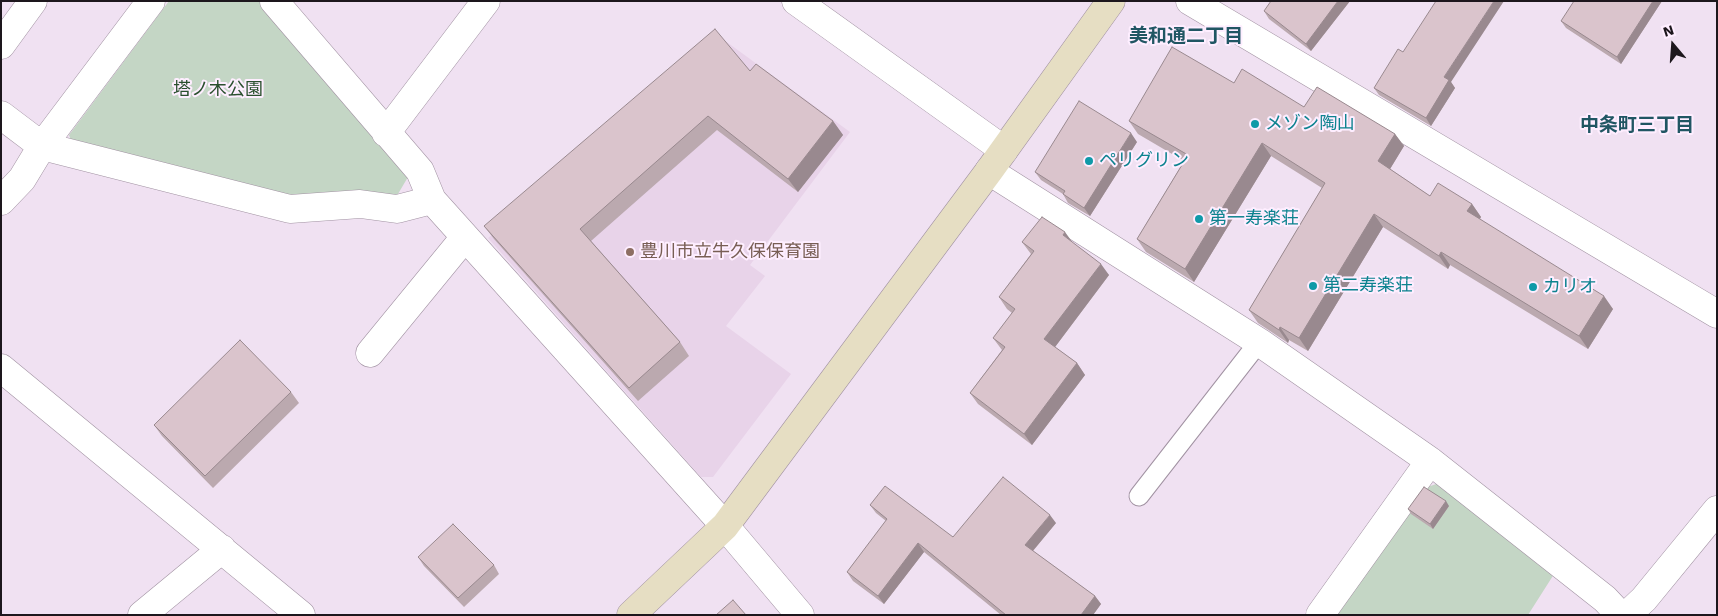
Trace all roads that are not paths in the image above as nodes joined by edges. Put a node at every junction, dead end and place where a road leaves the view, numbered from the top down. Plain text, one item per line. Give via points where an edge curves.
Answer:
1 (33, 1) edge
2 (151, 1) edge
3 (274, 1) edge
4 (486, 1) edge
5 (796, 1) edge
6 (1112, 1) edge
7 (1190, 1) edge
8 (1, 45) edge
9 (1, 115) edge
10 (386, 133) junction
11 (42, 146) junction
12 (996, 161) junction
13 (432, 200) junction
14 (1, 201) edge
15 (465, 237) junction
16 (1717, 314) edge
17 (1259, 342) junction
18 (370, 353) dead end
19 (1, 368) edge
20 (1430, 461) junction
21 (1139, 496) dead end
22 (1717, 510) edge
23 (725, 526) junction
24 (222, 549) junction
25 (142, 615) edge
26 (301, 615) edge
27 (631, 615) edge
28 (800, 615) edge
29 (1320, 615) edge
30 (1620, 615) edge
31 (1627, 615) edge

1 - 8 street
2 - 11 street
3 - 10 street
4 - 10 street
5 - 12 street
6 - 12 street
7 - 16 street
9 - 11 street
10 - 13 street via 420,172
11 - 13 street via 290,209 360,204 397,209
11 - 14 street via 22,179
12 - 17 street
12 - 23 street
13 - 15 street
15 - 18 street
15 - 23 street
17 - 20 street
17 - 21 lane
19 - 24 street
20 - 29 street
20 - 30 street via 1605,599
22 - 31 street
23 - 27 street
23 - 28 street
24 - 25 street
24 - 26 street

